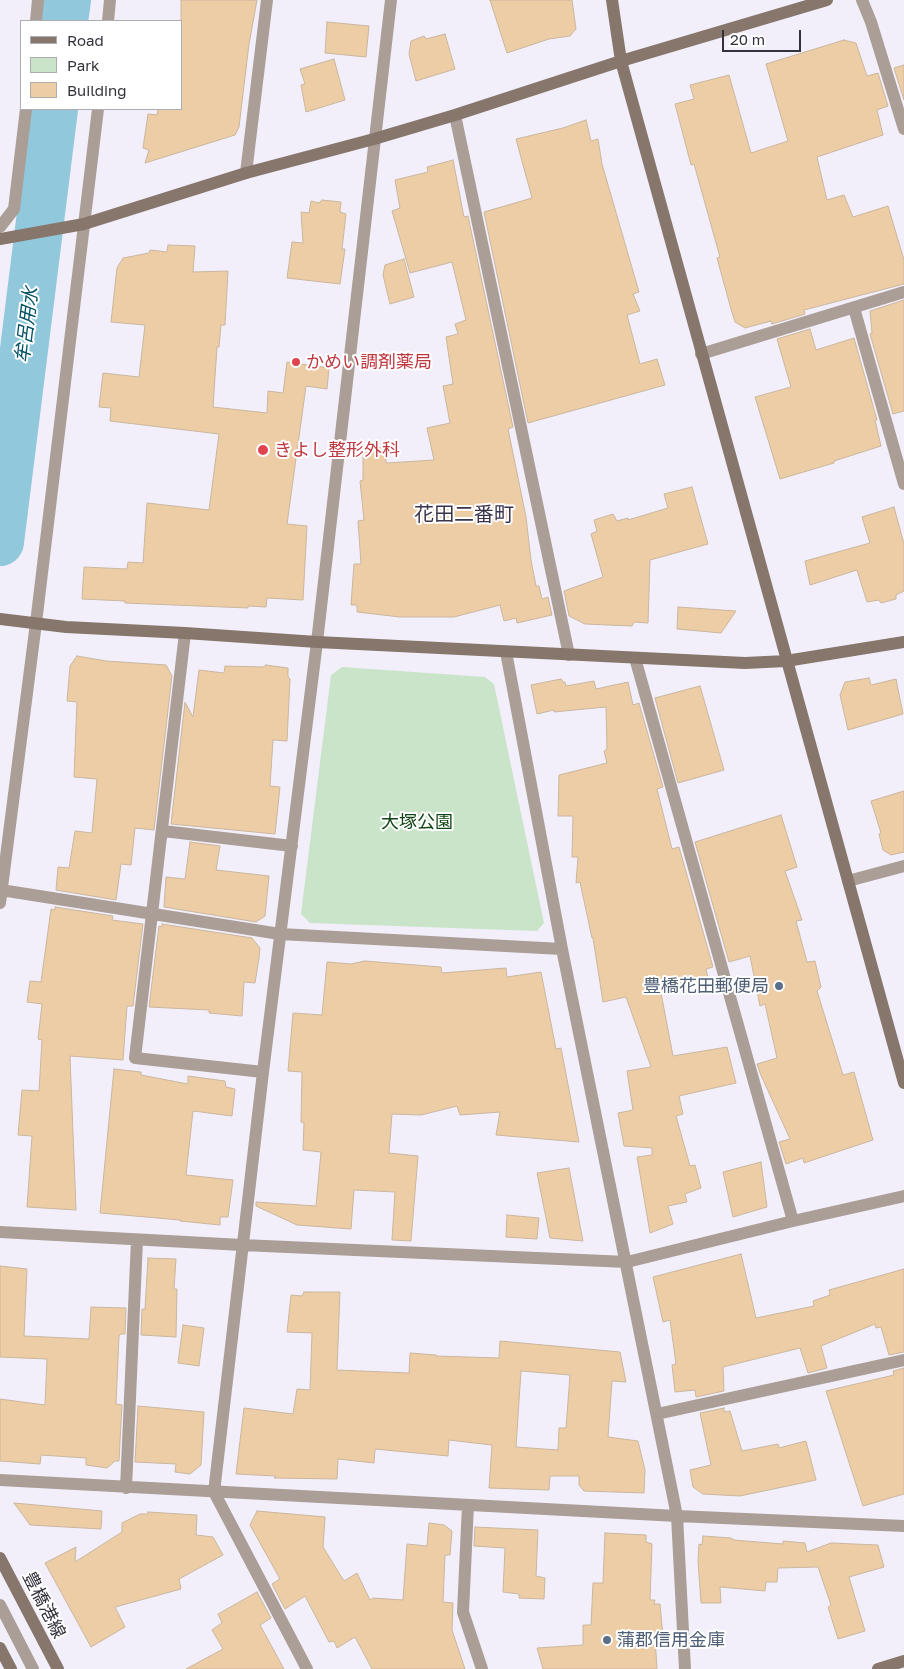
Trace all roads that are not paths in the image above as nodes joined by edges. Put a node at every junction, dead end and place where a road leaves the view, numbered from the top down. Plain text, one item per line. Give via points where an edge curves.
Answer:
1 (38, 0) edge
2 (110, 0) edge
3 (267, 0) edge
4 (391, 0) edge
5 (612, 0) edge
6 (827, 0) edge
7 (862, 0) edge
8 (36, 20) edge
9 (108, 20) edge
10 (621, 61) junction
11 (26, 110) edge
12 (98, 110) edge
13 (455, 115) junction
14 (904, 129) edge
15 (374, 139) junction
16 (246, 173) junction
17 (84, 224) junction
18 (0, 227) edge
19 (0, 239) edge
20 (904, 292) edge
21 (854, 308) junction
22 (701, 354) junction
23 (904, 484) edge
24 (3, 619) edge
25 (36, 623) junction
26 (185, 633) junction
27 (317, 642) junction
28 (904, 642) edge
29 (506, 652) junction
30 (569, 655) junction
31 (635, 658) junction
32 (786, 661) junction
33 (163, 831) junction
34 (292, 846) junction
35 (904, 866) edge
36 (848, 881) junction
37 (1, 897) edge
38 (152, 914) junction
39 (280, 934) junction
40 (562, 949) junction
41 (263, 1072) junction
42 (904, 1083) edge
43 (904, 1196) edge
44 (793, 1221) junction
45 (0, 1232) edge
46 (137, 1240) junction
47 (242, 1245) junction
48 (627, 1262) junction
49 (904, 1360) edge
50 (657, 1414) junction
51 (0, 1480) edge
52 (126, 1488) junction
53 (214, 1492) junction
54 (468, 1505) junction
55 (677, 1516) junction
56 (904, 1526) edge
57 (0, 1558) edge
58 (0, 1605) edge
59 (0, 1648) edge
60 (904, 1661) edge
61 (11, 1669) edge
62 (33, 1669) edge
63 (58, 1669) edge
64 (307, 1669) edge
65 (482, 1669) edge
66 (685, 1669) edge
67 (878, 1669) edge

1 - 8 street
2 - 9 street
3 - 16 street
4 - 15 street
5 - 10 street
6 - 10 street
7 - 14 street
10 - 13 street
10 - 22 street
11 - 18 street via 14,209
12 - 17 street
13 - 15 street
13 - 30 street
15 - 16 street
15 - 27 street
16 - 17 street
17 - 19 street
17 - 25 street
20 - 21 street
21 - 22 street
21 - 23 street
22 - 32 street
24 - 25 street
25 - 26 street
25 - 37 street
26 - 27 street
26 - 33 street
27 - 29 street
27 - 34 street
28 - 32 street
29 - 30 street
29 - 40 street
30 - 31 street
31 - 32 street via 745,663
31 - 44 street
32 - 36 street
33 - 34 street
33 - 38 street
34 - 39 street
35 - 36 street
36 - 42 street
37 - 38 street
38 - 39 street
38 - 41 street via 135,1058
39 - 40 street
39 - 41 street
40 - 48 street
41 - 47 street
43 - 44 street
44 - 48 street
45 - 46 street
46 - 47 street
46 - 52 street
47 - 48 street
47 - 53 street
48 - 50 street
49 - 50 street
50 - 55 street
51 - 52 street
52 - 53 street
53 - 54 street
53 - 64 street
54 - 55 street
54 - 65 street via 463,1612
55 - 56 street
55 - 66 street
57 - 63 street, 豊橋港線
58 - 62 street
59 - 61 street
60 - 67 street

